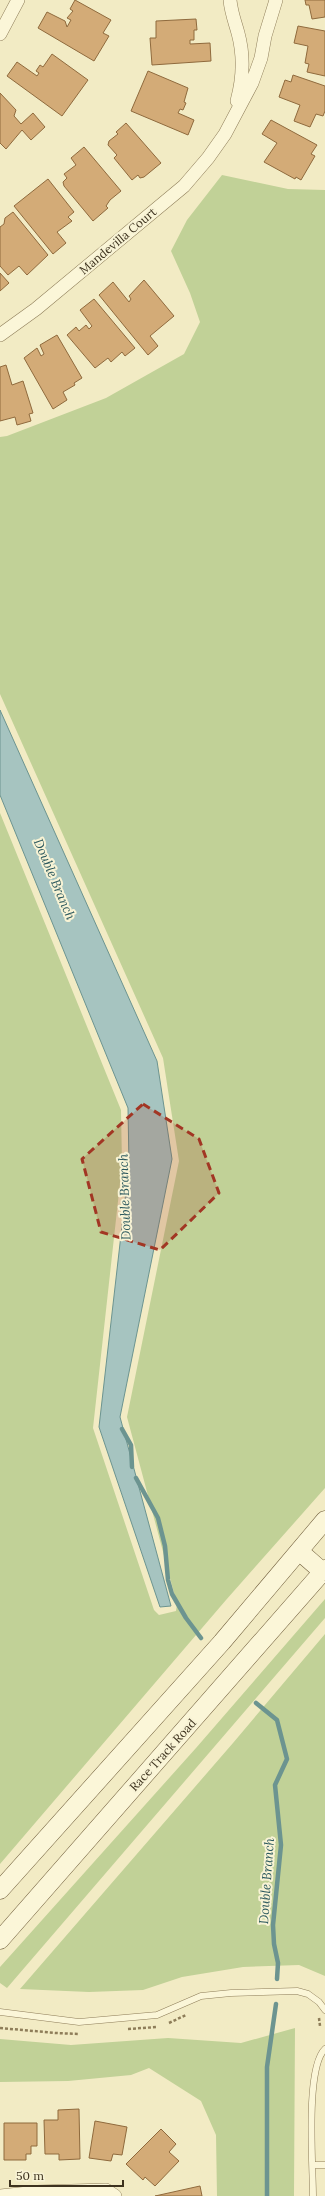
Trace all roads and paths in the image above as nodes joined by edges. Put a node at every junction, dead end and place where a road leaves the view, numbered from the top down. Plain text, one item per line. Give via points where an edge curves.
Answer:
1 (18, 0) edge
2 (230, 0) edge
3 (276, 0) edge
4 (0, 34) edge
5 (225, 134) junction
6 (0, 336) edge
7 (325, 1520) edge
8 (299, 1551) junction
9 (324, 1570) edge
10 (0, 1890) edge
11 (0, 1940) edge
12 (325, 2010) edge
13 (0, 2012) edge
14 (318, 2015) dead end
15 (320, 2026) dead end
16 (325, 2049) edge
17 (313, 2165) junction
18 (325, 2165) edge
19 (0, 2196) edge
20 (115, 2196) edge
21 (313, 2196) edge

1 - 4 street
2 - 5 street, Mandevilla Court via 243,65 240,88
3 - 5 street, Mandevilla Court via 252,83
5 - 6 street, Mandevilla Court via 184,186
7 - 8 main road
8 - 9 main road
8 - 10 main road via 222,1642
9 - 11 main road, Race Track Road
12 - 13 lane via 308,1994 297,1991 231,1992 201,1996 157,2015 79,2022
14 - 15 path
16 - 17 lane via 319,2055 312,2100
17 - 18 lane
17 - 21 lane
19 - 20 street via 106,2190

